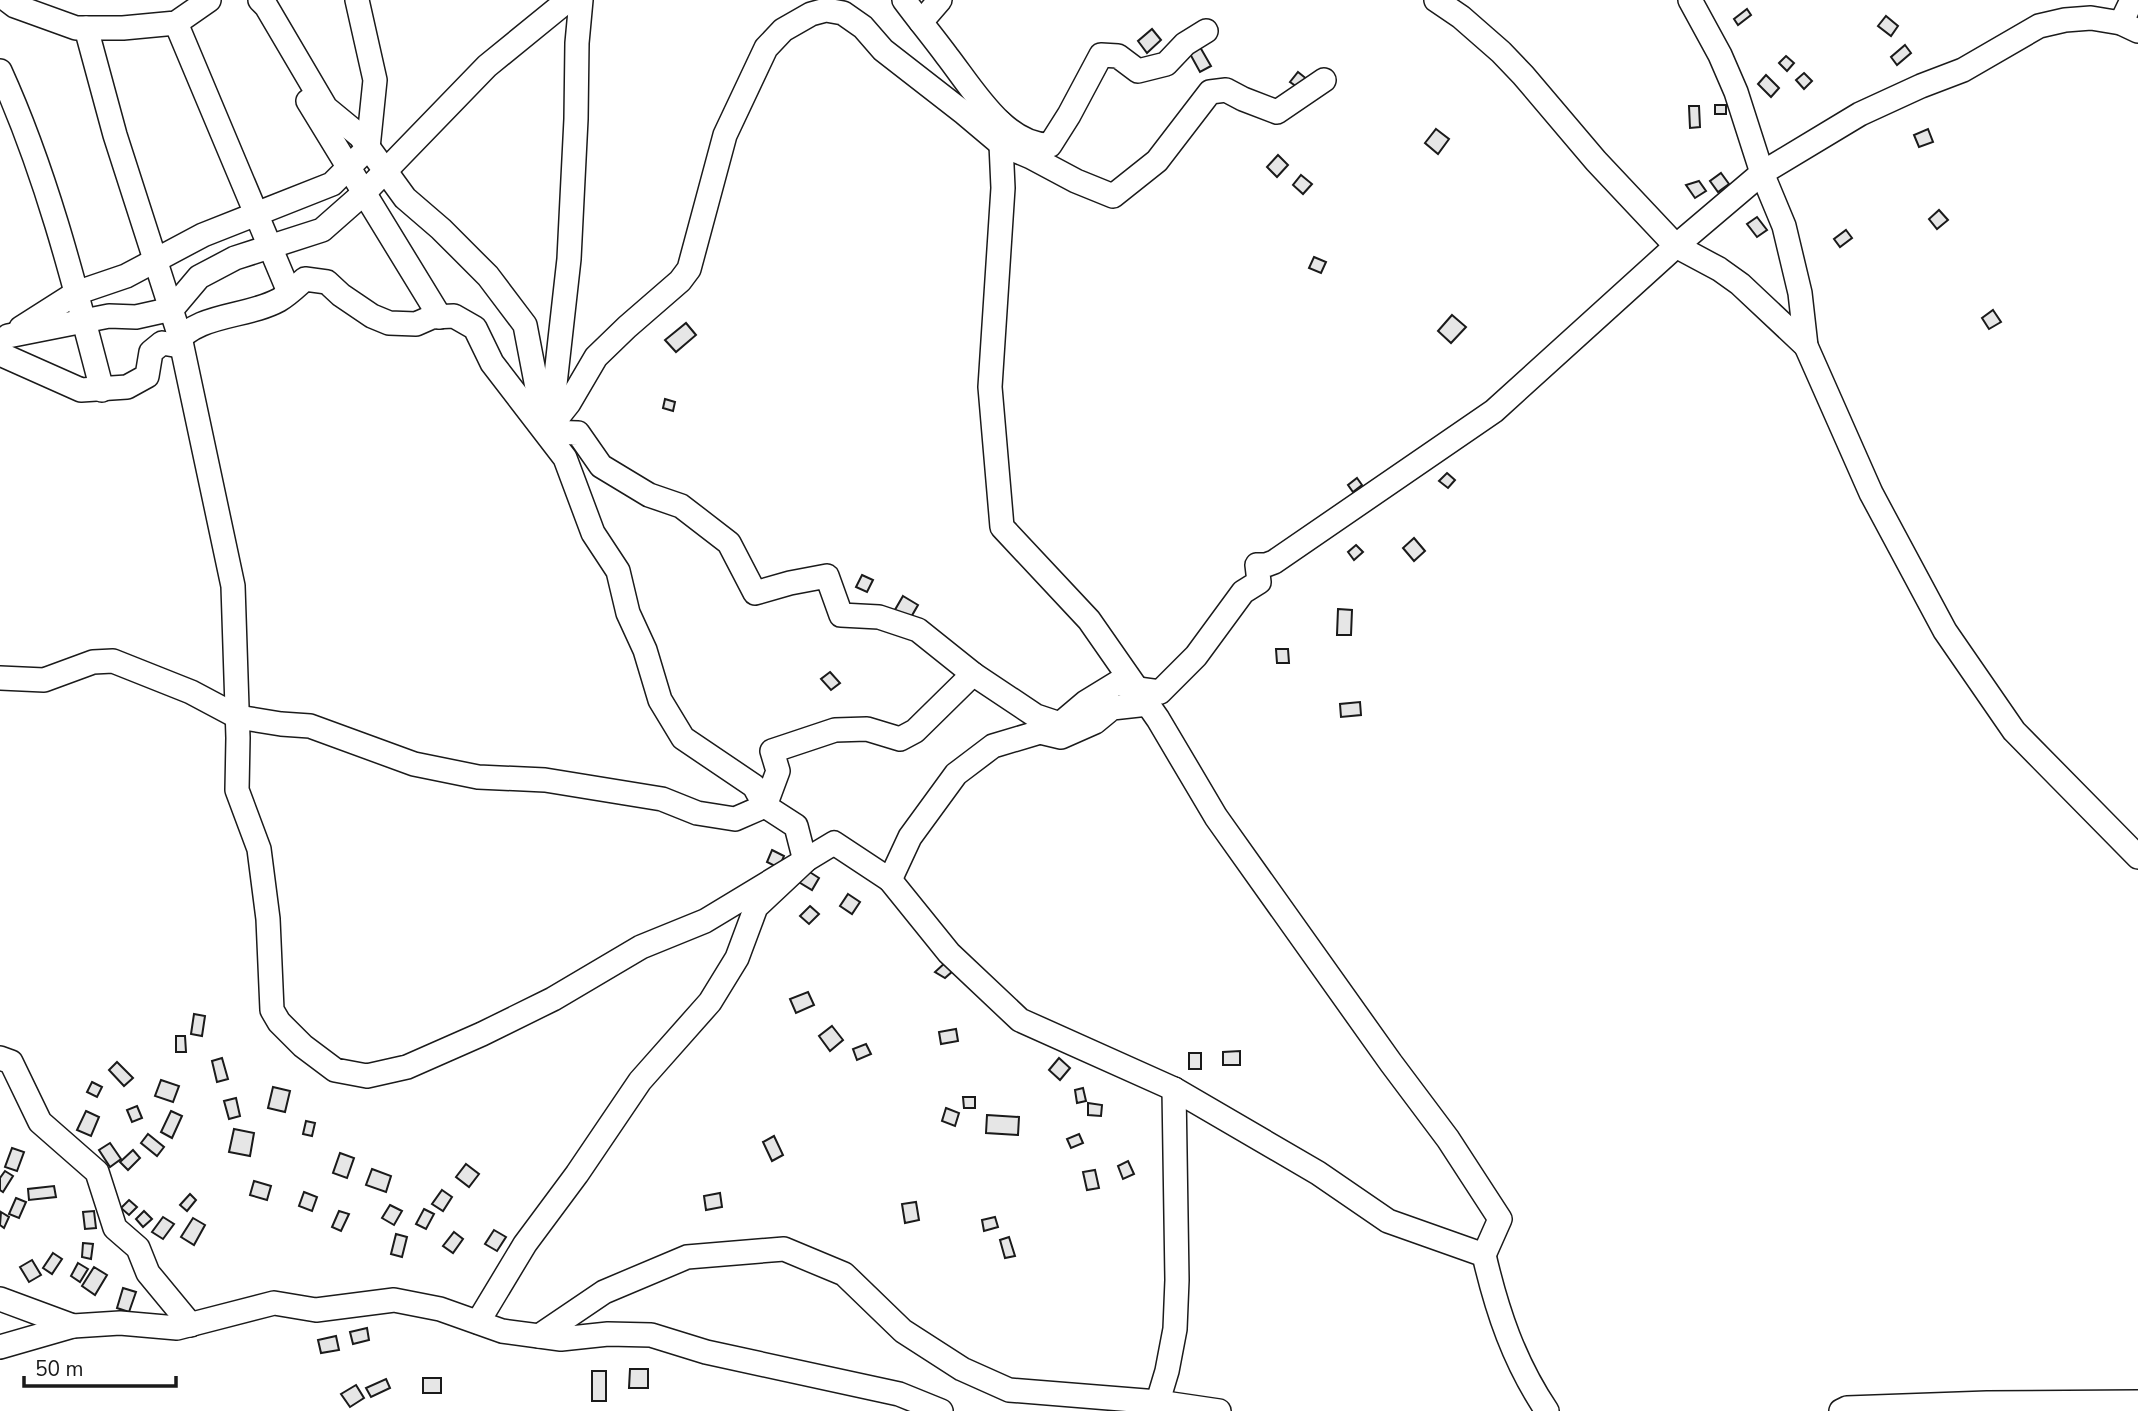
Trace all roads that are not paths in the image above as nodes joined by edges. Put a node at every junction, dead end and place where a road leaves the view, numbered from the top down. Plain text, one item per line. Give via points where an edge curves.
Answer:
1 (6, 0) edge
2 (209, 0) edge
3 (253, 0) edge
4 (260, 0) edge
5 (356, 0) edge
6 (568, 0) edge
7 (581, 0) edge
8 (904, 0) edge
9 (940, 0) edge
10 (1436, 0) edge
11 (1690, 0) edge
12 (2132, 0) edge
13 (921, 22) junction
14 (176, 23) junction
15 (2129, 27) edge
16 (86, 28) junction
17 (1206, 31) dead end
18 (0, 71) edge
19 (1324, 80) dead end
20 (1000, 122) junction
21 (1002, 145) junction
22 (368, 149) junction
23 (349, 168) junction
24 (386, 171) junction
25 (1762, 173) junction
26 (364, 193) junction
27 (256, 214) junction
28 (1676, 246) junction
29 (270, 247) junction
30 (155, 260) junction
31 (289, 292) junction
32 (76, 293) junction
33 (172, 309) junction
34 (440, 317) junction
35 (84, 321) junction
36 (180, 337) junction
37 (3, 344) edge
38 (1806, 346) junction
39 (102, 390) junction
40 (548, 429) junction
41 (973, 674) junction
42 (0, 678) edge
43 (1143, 697) junction
44 (238, 717) junction
45 (765, 806) junction
46 (2138, 857) edge
47 (806, 861) junction
48 (890, 880) junction
49 (0, 1058) edge
50 (1174, 1089) junction
51 (1484, 1255) junction
52 (0, 1299) edge
53 (478, 1322) junction
54 (191, 1325) junction
55 (73, 1326) junction
56 (540, 1336) junction
57 (0, 1346) edge
58 (2138, 1402) edge
59 (1156, 1406) edge
60 (941, 1411) edge
61 (1219, 1411) edge
62 (1547, 1411) edge
63 (1841, 1411) edge

1 - 16 street
2 - 14 street
3 - 23 street via 278,53
4 - 22 street via 326,108 360,136
5 - 22 street via 375,80
6 - 24 street via 487,66
7 - 40 street via 569,259
8 - 13 street
9 - 13 street
10 - 28 street via 1516,67
11 - 25 street via 1736,92
12 - 15 street
13 - 20 street
14 - 16 street
14 - 27 street
15 - 25 street via 2091,18 2039,26 1963,70 1860,114
16 - 30 street
17 - 20 street via 1166,64 1147,69 1138,71 1118,57 1101,55 1050,145 1021,138
18 - 32 street via 43,185
19 - 21 street via 1277,112 1226,89 1210,92 1157,161 1113,196
20 - 21 street
21 - 40 street via 843,13 826,10 811,14 783,30 766,48 725,135 689,269 596,357
21 - 43 street via 990,387 1002,527 1089,620
22 - 23 street
22 - 24 street
23 - 26 street
23 - 27 street via 332,184
24 - 26 street
24 - 40 street via 405,198 488,275 525,325
25 - 28 street
25 - 38 street via 1784,226 1800,293
26 - 29 street via 322,230
26 - 34 street
27 - 29 street
27 - 30 street
28 - 38 street via 1740,284
28 - 43 street via 1494,411 1275,562 1257,565 1259,582 1243,592 1196,656 1160,692
29 - 31 street
29 - 33 street via 199,277
30 - 32 street via 126,276
30 - 33 street
31 - 34 street via 305,279 327,282 372,316 389,323 416,324
31 - 36 street via 245,313 201,324
32 - 35 street
32 - 37 street
33 - 35 street
33 - 36 street
34 - 40 street via 454,316 475,328 492,363 526,410
35 - 37 street
35 - 39 street
36 - 39 street via 174,345 162,344 151,352 147,376 127,387
36 - 44 street via 233,586
37 - 39 street via 81,390
38 - 46 street via 1871,494 1945,631 2014,731
40 - 41 street via 578,433 601,466 649,495 681,506 729,542 755,593 827,576 841,615 879,617 918,630
40 - 45 street via 565,457 593,533 618,571 660,700 683,738 754,786
41 - 43 street via 1036,716 1060,724 1117,683
41 - 45 street via 915,731 900,739 867,729 835,730 772,751 778,771
42 - 44 street via 44,680 113,661 191,692
43 - 48 street via 1112,708 1096,722 1060,737 1040,732 993,746 956,774 910,838
43 - 51 street via 1216,817 1448,1139 1500,1219
44 - 45 street via 310,726 414,764 478,777 545,780 663,799 697,813 735,819
44 - 47 street via 237,790 259,849 272,1010 303,1046 335,1070 367,1076 407,1067 553,999 641,947 705,921
45 - 47 street via 796,826
47 - 48 street via 834,843
47 - 53 street via 756,907 737,958 710,1002 640,1081 525,1244
48 - 50 street via 949,953 1020,1020
49 - 54 street via 11,1062 40,1122 97,1172 115,1228 138,1248 148,1273
50 - 51 street via 1318,1173 1388,1222
50 - 59 street via 1175,1329
51 - 62 street via 1508,1338
52 - 55 street
53 - 54 street via 394,1300 316,1310 274,1303
53 - 56 street
54 - 55 street
55 - 57 street
56 - 59 street via 604,1292 687,1257 784,1249 844,1274 903,1331 962,1368 1009,1390
56 - 60 street via 651,1335 706,1352 899,1394
58 - 63 street via 1987,1403
59 - 61 street

